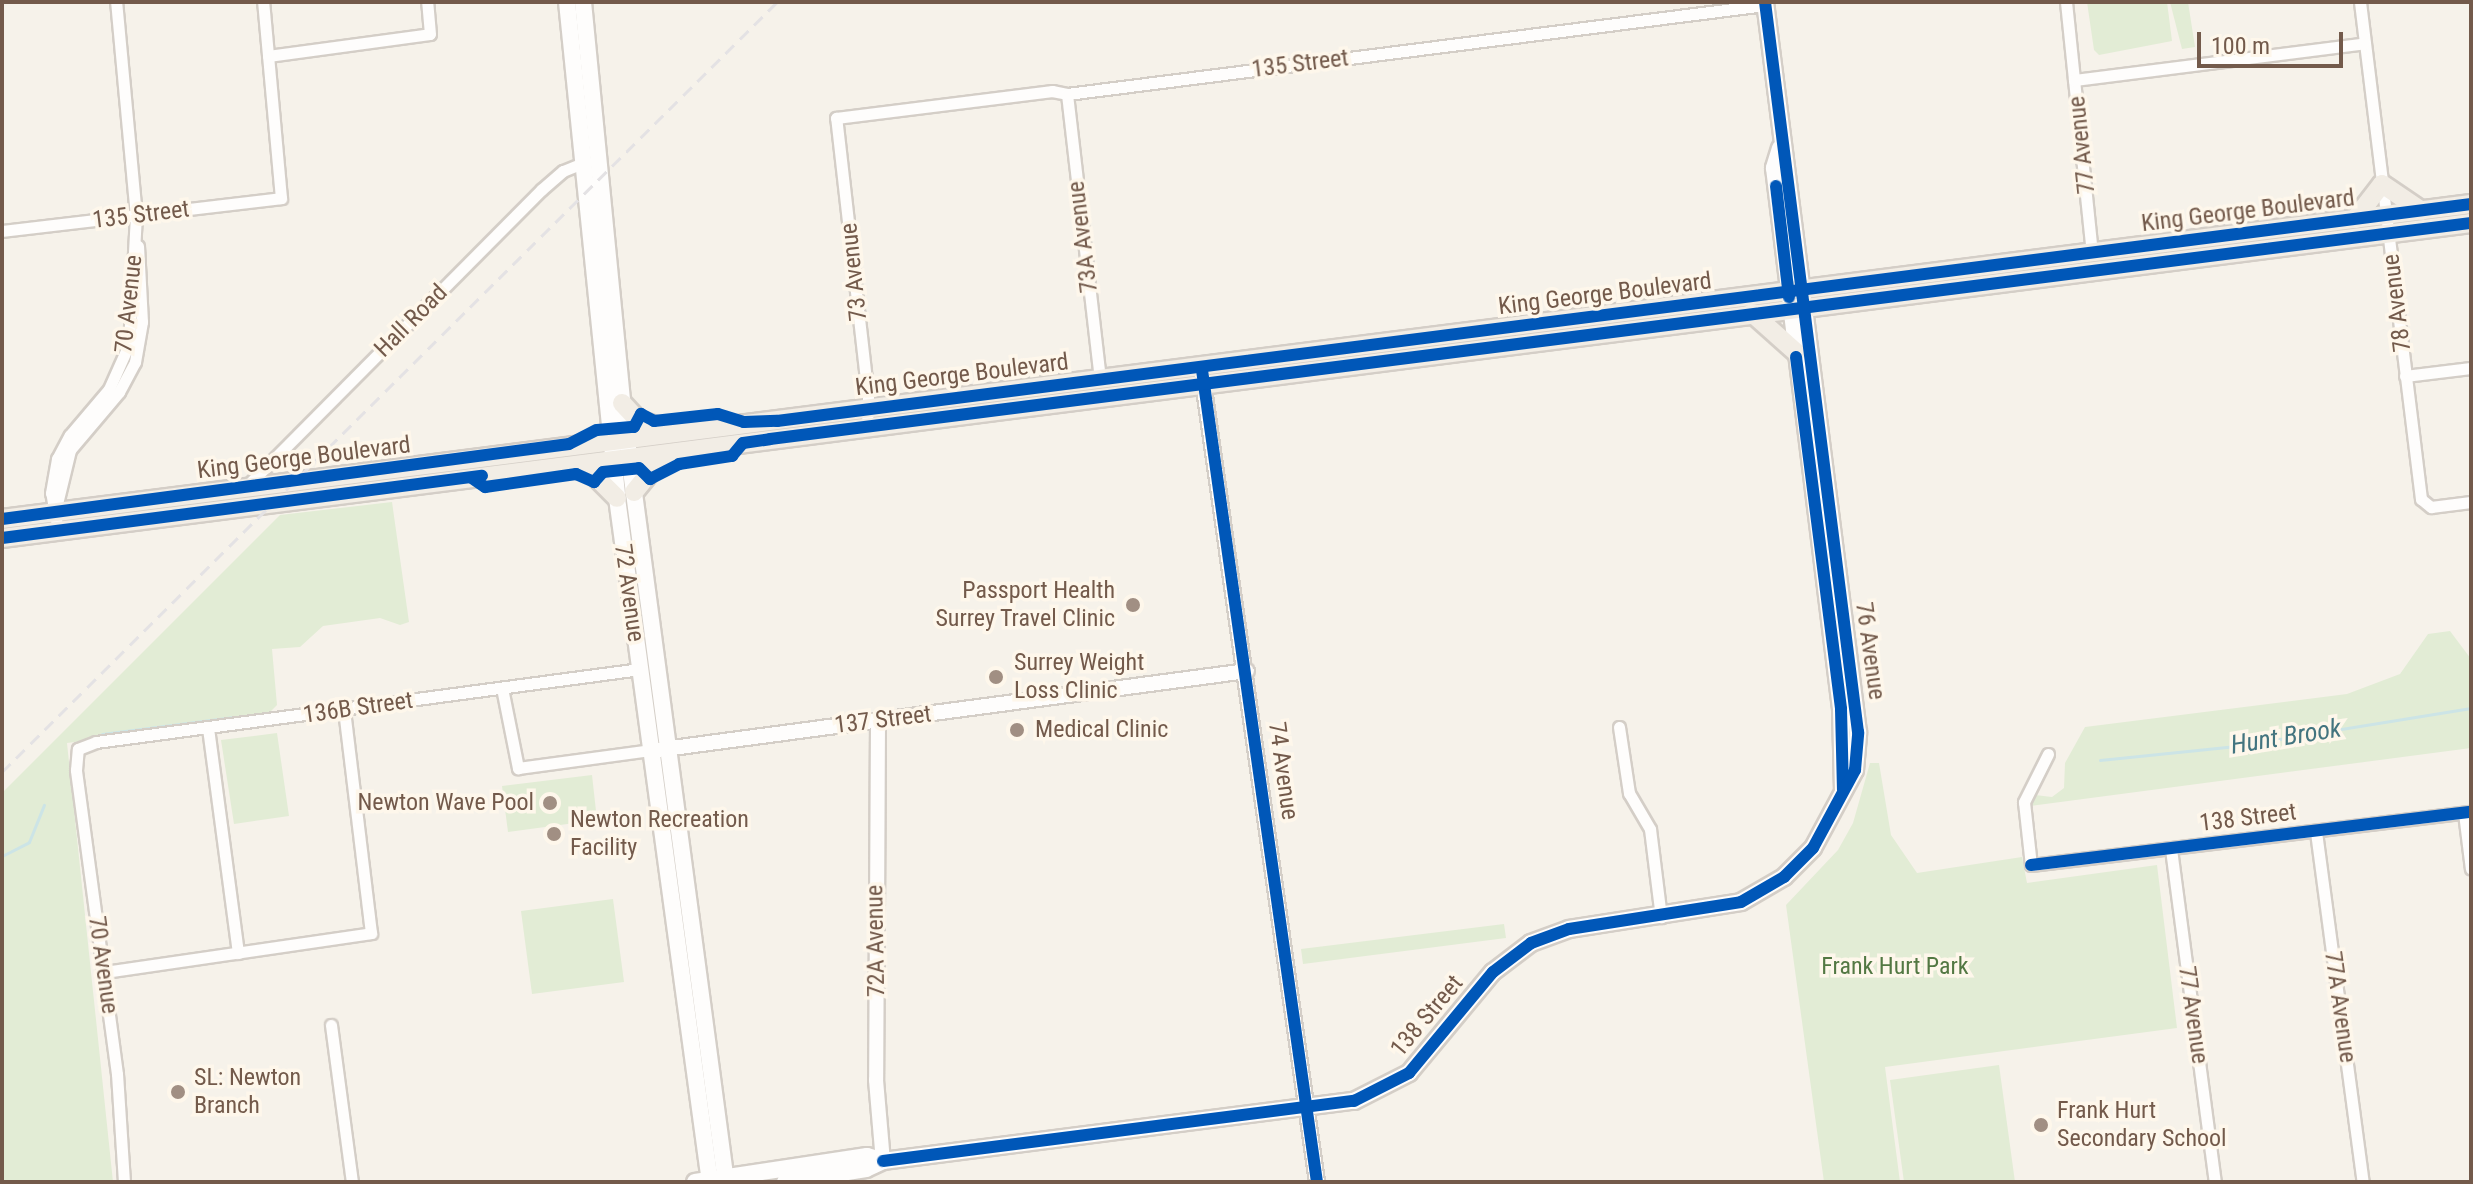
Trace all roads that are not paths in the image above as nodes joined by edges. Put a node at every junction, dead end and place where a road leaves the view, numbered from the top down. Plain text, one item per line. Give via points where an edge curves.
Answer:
1 (116, 2) edge
2 (263, 2) edge
3 (427, 2) edge
4 (567, 2) edge
5 (583, 2) edge
6 (2066, 2) edge
7 (2360, 2) edge
8 (1765, 4) edge
9 (2365, 43) junction
10 (268, 56) junction
11 (2074, 80) junction
12 (1067, 94) junction
13 (836, 118) joint
14 (583, 163) junction
15 (2382, 184) junction
16 (2471, 204) edge
17 (2422, 211) junction
18 (136, 216) junction
19 (2355, 219) junction
20 (2471, 223) edge
21 (2387, 224) junction
22 (2, 231) edge
23 (2094, 254) junction
24 (2066, 274) junction
25 (1797, 300) junction
26 (1752, 313) junction
27 (1796, 352) junction
28 (2471, 368) edge
29 (1207, 374) junction
30 (2405, 376) junction
31 (1100, 379) junction
32 (622, 403) junction
33 (987, 412) junction
34 (867, 418) junction
35 (671, 431) junction
36 (618, 437) junction
37 (679, 453) junction
38 (621, 461) junction
39 (574, 468) junction
40 (245, 488) junction
41 (625, 495) junction
42 (2471, 502) edge
43 (223, 509) junction
44 (2, 519) edge
45 (56, 522) junction
46 (2, 538) edge
47 (1829, 622) junction
48 (640, 669) junction
49 (1247, 671) junction
50 (502, 688) junction
51 (344, 711) junction
52 (878, 722) junction
53 (1619, 727) dead end
54 (208, 728) junction
55 (1858, 732) junction
56 (78, 749) joint
57 (660, 749) junction
58 (2048, 754) dead end
59 (1843, 790) junction
60 (2468, 813) edge
61 (2316, 832) junction
62 (2171, 849) junction
63 (2471, 869) edge
64 (1661, 917) junction
65 (238, 953) junction
66 (105, 972) junction
67 (331, 1025) dead end
68 (1307, 1110) junction
69 (883, 1161) junction
70 (713, 1181) edge
71 (124, 1182) edge
72 (352, 1182) edge
73 (785, 1182) edge
74 (1317, 1182) edge
75 (2215, 1182) edge
76 (2363, 1182) edge

1 - 18 street, 70 Avenue
2 - 10 street
3 - 10 street via 430,34
4 - 14 main road, 72 Avenue
5 - 32 main road, 72 Avenue
6 - 11 street, 77 Avenue
7 - 9 street, 78 Avenue
8 - 12 street, 135 Street
8 - 25 main road, 76 Avenue via 1780,148 1787,167
9 - 11 street
9 - 15 street, 78 Avenue
10 - 18 street, 135 Street via 281,198
11 - 23 street, 77 Avenue
12 - 13 street, 135 Street via 1052,91
12 - 31 street, 73A Avenue
13 - 34 street, 73 Avenue
14 - 36 main road, 72 Avenue
14 - 40 street, Hall Road via 563,171 541,190
15 - 17 main road
15 - 19 main road
15 - 21 street, 78 Avenue
16 - 17 main road, King George Boulevard
17 - 21 main road, King George Boulevard
18 - 22 street, 135 Street
18 - 45 street, 70 Avenue via 142,322 135,362 119,392 70,450
19 - 21 main road, King George Boulevard
19 - 23 main road, King George Boulevard
20 - 21 main road, King George Boulevard
21 - 24 main road, King George Boulevard
21 - 30 street, 78 Avenue
23 - 24 street
23 - 25 main road, King George Boulevard
24 - 25 main road, King George Boulevard
25 - 26 main road, King George Boulevard
25 - 27 main road, 76 Avenue
25 - 29 main road, King George Boulevard
25 - 55 main road, 76 Avenue
26 - 27 main road
26 - 29 main road, King George Boulevard
27 - 47 main road, 76 Avenue
28 - 30 street
29 - 31 main road, King George Boulevard
29 - 33 main road, King George Boulevard
29 - 49 street, 74 Avenue via 1231,514 1228,530
30 - 42 street, 78 Avenue via 2426,506
31 - 33 main road via 1094,388 1013,398
31 - 34 main road, King George Boulevard
32 - 35 main road via 638,420
32 - 36 main road, 72 Avenue
33 - 34 main road, King George Boulevard
34 - 35 main road, King George Boulevard
34 - 37 main road, King George Boulevard
35 - 36 main road, King George Boulevard
36 - 38 main road, 72 Avenue
36 - 40 main road, King George Boulevard
37 - 38 main road, King George Boulevard
37 - 41 main road
38 - 39 main road, King George Boulevard
38 - 41 main road, 72 Avenue
39 - 41 main road via 590,471
39 - 43 main road, King George Boulevard
40 - 43 main road
40 - 45 main road, King George Boulevard
41 - 48 main road, 72 Avenue
41 - 57 main road, 72 Avenue
43 - 45 main road, King George Boulevard
44 - 45 main road, King George Boulevard
45 - 46 main road, King George Boulevard
47 - 55 main road via 1839,641 1849,720
47 - 59 main road, 76 Avenue via 1841,709
48 - 50 street, 136B Street
48 - 57 main road, 72 Avenue
49 - 52 street, 137 Street
49 - 68 street, 74 Avenue
50 - 51 street, 136B Street
50 - 57 street, 137 Street via 518,768
51 - 54 street, 136B Street
51 - 65 street via 371,933
52 - 57 street, 137 Street
52 - 69 street, 72A Avenue via 876,1080
53 - 64 street via 1629,793 1650,829
54 - 56 street, 136B Street
54 - 65 street
55 - 59 main road, 76 Avenue via 1857,763
56 - 66 street, 70 Avenue via 76,770
57 - 70 main road, 72 Avenue
58 - 62 street, 138 Street via 2024,802 2031,865
59 - 64 main road, 138 Street via 1819,839 1784,877 1730,905
60 - 61 street, 138 Street
60 - 63 street
61 - 62 street, 138 Street
61 - 76 street, 77A Avenue
62 - 75 street, 77 Avenue
64 - 68 main road, 138 Street via 1569,929 1531,943 1493,972 1409,1073 1374,1094
65 - 66 street
66 - 71 street, 70 Avenue
67 - 72 street
68 - 69 main road, 138 Street
68 - 74 street, 74 Avenue
69 - 70 main road, 138 Street via 867,1156
69 - 73 main road, 138 Street via 866,1169

